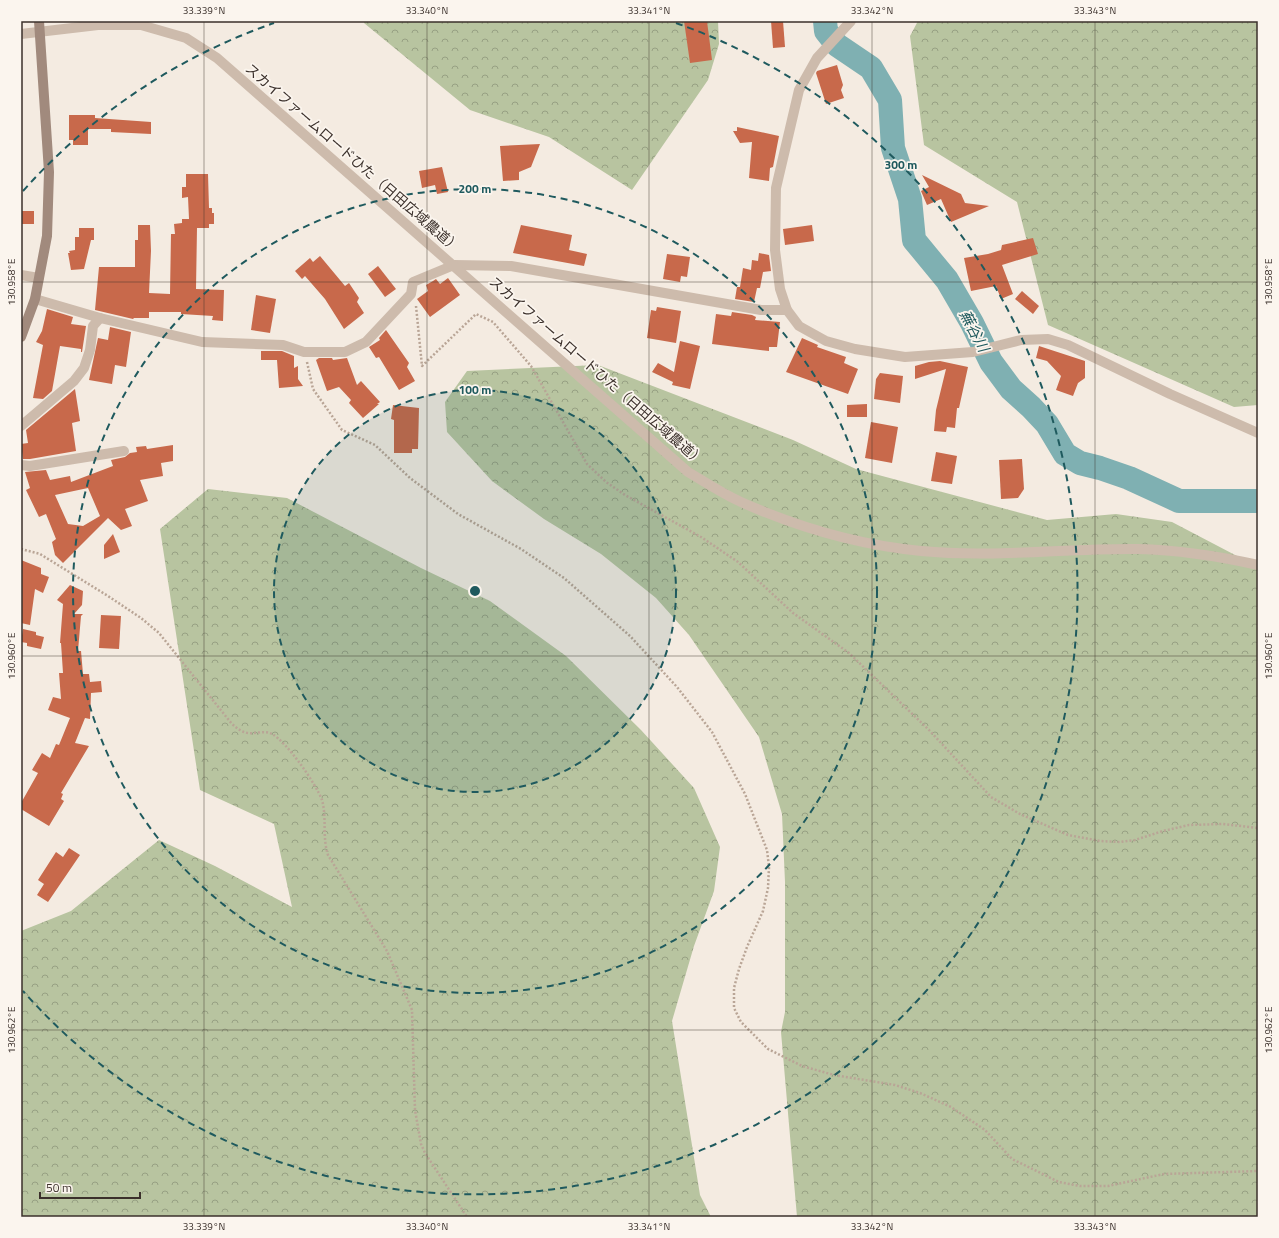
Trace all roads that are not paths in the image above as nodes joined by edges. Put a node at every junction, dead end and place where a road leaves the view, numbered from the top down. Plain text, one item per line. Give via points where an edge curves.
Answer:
1 (851, 21) edge
2 (40, 26) edge
3 (21, 34) edge
4 (454, 265) junction
5 (21, 275) edge
6 (39, 278) junction
7 (35, 299) junction
8 (788, 310) junction
9 (100, 318) junction
10 (21, 337) edge
11 (21, 426) edge
12 (1258, 433) edge
13 (124, 451) dead end
14 (21, 465) edge
15 (1258, 564) edge

1 - 8 street via 817,58 799,90 776,188 775,250 780,289
2 - 3 street, スカイファームロードひた（日田広域農道）
2 - 4 street, スカイファームロードひた（日田広域農道） via 141,25 186,38 217,58
2 - 6 main road via 49,172 47,236
4 - 8 street via 510,266 760,310
4 - 9 street via 413,282 411,294 366,342 345,352 304,352 283,345 202,342
4 - 15 street, スカイファームロードひた（日田広域農道） via 688,472 740,502 794,523 859,541 920,551 1018,553 1138,549 1205,554
5 - 6 street
6 - 7 main road
7 - 9 street
7 - 10 main road
8 - 12 street via 799,326 826,341 854,349 905,357 973,352 1021,340 1048,339 1068,345
9 - 11 street via 93,326 90,350 81,373
13 - 14 street via 30,466

